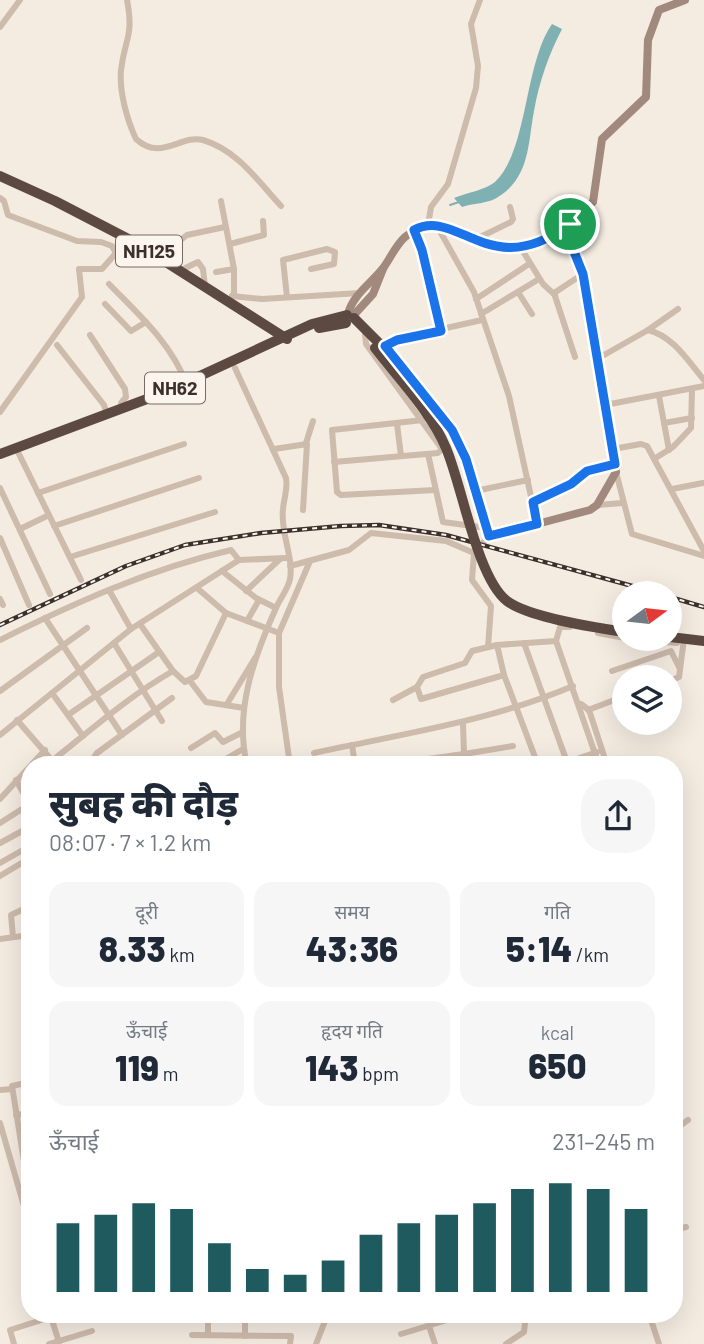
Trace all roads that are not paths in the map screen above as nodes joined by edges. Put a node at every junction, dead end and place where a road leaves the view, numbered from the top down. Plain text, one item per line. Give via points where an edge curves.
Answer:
1 (20, 0) edge
2 (127, 0) edge
3 (480, 0) edge
4 (685, 0) edge
5 (0, 27) edge
6 (0, 177) edge
7 (0, 182) edge
8 (0, 198) edge
9 (221, 201) dead end
10 (281, 206) dead end
11 (510, 207) dead end
12 (263, 221) dead end
13 (570, 224) junction
14 (428, 225) junction
15 (437, 226) junction
16 (225, 227) junction
17 (414, 230) junction
18 (549, 239) junction
19 (474, 240) junction
20 (230, 244) junction
21 (521, 248) junction
22 (573, 249) junction
23 (158, 257) junction
24 (529, 264) junction
25 (234, 269) junction
26 (383, 269) junction
27 (311, 270) dead end
28 (179, 271) junction
29 (216, 272) dead end
30 (583, 274) junction
31 (539, 279) junction
32 (109, 284) dead end
33 (205, 287) junction
34 (518, 292) junction
35 (360, 293) junction
36 (555, 295) junction
37 (287, 297) junction
38 (230, 299) junction
39 (476, 299) junction
40 (105, 304) dead end
41 (678, 309) dead end
42 (532, 314) dead end
43 (482, 317) junction
44 (350, 318) junction
45 (145, 322) junction
46 (648, 330) junction
47 (366, 331) junction
48 (441, 331) junction
49 (90, 335) dead end
50 (284, 341) junction
51 (57, 345) dead end
52 (380, 346) junction
53 (575, 357) dead end
54 (597, 359) junction
55 (235, 368) junction
56 (704, 380) edge
57 (186, 383) junction
58 (704, 386) edge
59 (692, 390) junction
60 (659, 396) junction
61 (605, 405) junction
62 (125, 408) junction
63 (0, 412) edge
64 (108, 415) junction
65 (692, 418) junction
66 (423, 420) junction
67 (313, 421) dead end
68 (664, 423) junction
69 (397, 424) junction
70 (184, 444) dead end
71 (305, 444) junction
72 (274, 449) junction
73 (613, 449) junction
74 (670, 450) junction
75 (18, 451) junction
76 (0, 454) edge
77 (428, 454) junction
78 (401, 456) junction
79 (0, 460) edge
80 (654, 460) junction
81 (334, 462) junction
82 (616, 468) junction
83 (199, 478) dead end
84 (528, 480) junction
85 (702, 483) edge
86 (0, 488) edge
87 (671, 489) junction
88 (435, 490) junction
89 (475, 491) junction
90 (38, 493) junction
91 (533, 502) junction
92 (623, 503) junction
93 (597, 505) junction
94 (303, 510) dead end
95 (215, 512) dead end
96 (49, 515) junction
97 (537, 524) junction
98 (54, 526) junction
99 (487, 528) junction
100 (20, 529) junction
101 (489, 536) junction
102 (1, 541) edge
103 (474, 553) junction
104 (704, 553) edge
105 (70, 557) junction
106 (284, 558) junction
107 (239, 560) junction
108 (308, 562) junction
109 (292, 565) junction
110 (222, 571) junction
111 (81, 580) dead end
112 (197, 588) junction
113 (109, 590) junction
114 (246, 591) junction
115 (50, 594) dead end
116 (259, 600) junction
117 (29, 605) dead end
118 (276, 608) junction
119 (226, 613) junction
120 (45, 618) junction
121 (247, 621) junction
122 (612, 623) edge
123 (140, 624) junction
124 (87, 628) dead end
125 (131, 629) junction
126 (268, 630) junction
127 (612, 631) edge
128 (279, 633) junction
129 (704, 634) edge
130 (612, 635) edge
131 (683, 638) junction
132 (0, 640) edge
133 (556, 641) junction
134 (704, 641) edge
135 (114, 643) junction
136 (524, 643) junction
137 (497, 645) junction
138 (62, 646) junction
139 (488, 647) junction
140 (159, 652) junction
141 (256, 656) junction
142 (630, 665) edge
143 (678, 665) edge
144 (680, 665) edge
145 (81, 669) junction
146 (130, 670) junction
147 (173, 671) junction
148 (504, 675) junction
149 (190, 681) junction
150 (573, 686) junction
151 (417, 687) junction
152 (142, 690) junction
153 (0, 691) edge
154 (52, 693) junction
155 (97, 696) junction
156 (172, 698) dead end
157 (545, 698) junction
158 (393, 700) dead end
159 (612, 701) edge
160 (227, 704) junction
161 (244, 708) junction
162 (517, 708) junction
163 (154, 709) junction
164 (586, 711) junction
165 (68, 715) junction
166 (109, 715) junction
167 (17, 720) junction
168 (162, 721) dead end
169 (463, 723) junction
170 (241, 733) junction
171 (0, 735) edge
172 (83, 736) junction
173 (122, 736) junction
174 (352, 745) junction
175 (513, 746) dead end
176 (191, 748) dead end
177 (243, 749) junction
178 (45, 750) junction
179 (603, 750) junction
180 (314, 753) dead end
181 (595, 753) junction
182 (464, 754) junction
183 (39, 756) edge
184 (50, 756) edge
185 (62, 756) edge
186 (95, 756) edge
187 (231, 756) edge
188 (245, 756) edge
189 (289, 756) edge
190 (354, 756) edge
191 (449, 756) edge
192 (535, 756) edge
193 (565, 756) edge
194 (586, 756) edge
195 (596, 756) edge
196 (605, 756) edge
197 (21, 775) edge
198 (16, 780) junction
199 (21, 789) edge
200 (0, 799) edge
201 (21, 810) edge
202 (0, 823) edge
203 (21, 832) edge
204 (0, 843) edge
205 (21, 851) edge
206 (0, 863) edge
207 (21, 863) edge
208 (0, 876) edge
209 (21, 910) edge
210 (21, 936) edge
211 (13, 937) junction
212 (0, 939) edge
213 (21, 1084) edge
214 (12, 1089) junction
215 (0, 1090) edge
216 (21, 1114) edge
217 (16, 1115) junction
218 (688, 1120) dead end
219 (683, 1124) edge
220 (0, 1125) edge
221 (21, 1142) edge
222 (21, 1183) edge
223 (18, 1184) junction
224 (21, 1197) edge
225 (686, 1227) dead end
226 (683, 1228) edge
227 (28, 1323) edge
228 (52, 1323) edge
229 (208, 1323) edge
230 (245, 1323) edge
231 (324, 1323) edge
232 (438, 1323) edge
233 (525, 1323) edge
234 (652, 1323) edge
235 (429, 1326) junction
236 (10, 1329) junction
237 (92, 1331) dead end
238 (0, 1332) edge
239 (192, 1335) dead end
240 (208, 1335) junction
241 (401, 1335) dead end
242 (245, 1336) junction
243 (59, 1343) edge
244 (15, 1344) edge
245 (49, 1344) edge
246 (290, 1344) edge
247 (316, 1344) edge
248 (436, 1344) edge
249 (506, 1344) edge
250 (659, 1344) edge

1 - 5 street
2 - 10 street via 132,29 121,67 121,86 136,139 166,149 194,139 216,146 233,155
3 - 14 street via 471,24 478,66 476,88 448,184 431,207
4 - 13 street via 659,10 648,40 645,101 602,139 593,202
6 - 23 highway, NH125 via 104,225
7 - 50 highway, NH125 via 122,241
8 - 63 street via 8,215 77,241 101,242 116,253 102,269 79,269 82,297
9 - 16 street
11 - 19 street via 511,222
12 - 20 street via 264,235
13 - 18 street
13 - 22 street
14 - 15 street
14 - 17 street
15 - 19 street
15 - 39 street
16 - 20 street
16 - 23 street via 187,235
17 - 26 street
17 - 48 street
18 - 21 street
18 - 22 street
19 - 21 street via 498,248
20 - 25 street
21 - 24 street
22 - 30 street
23 - 28 highway, NH125
24 - 31 street
24 - 39 street
25 - 29 street
25 - 38 street
26 - 35 street
26 - 44 street via 373,294
27 - 37 street via 334,264 335,252 327,249 283,260
28 - 33 highway, NH125
28 - 33 street via 198,262
30 - 36 street via 558,288
30 - 54 street
31 - 34 street
31 - 36 street
32 - 45 street
33 - 38 highway, NH125
34 - 42 street
34 - 43 street
35 - 37 street
35 - 44 street
36 - 53 street
37 - 38 street
38 - 50 highway, NH125
39 - 43 street
40 - 45 street via 131,331
41 - 46 street
43 - 48 street
43 - 84 street via 509,397
44 - 47 highway
44 - 50 highway, NH62
45 - 57 street via 177,360
46 - 54 street
46 - 56 street via 674,345
47 - 52 highway
47 - 66 street via 366,344
48 - 52 street
49 - 62 street via 125,389 121,403
50 - 55 highway, NH62
50 - 57 highway, NH62
51 - 64 street
52 - 89 street via 452,430
52 - 122 highway, bridge via 451,442 503,589 521,601
52 - 127 highway, bridge via 445,445 487,572 500,595 520,608
54 - 61 street
55 - 72 street
55 - 75 highway, NH62 via 166,399
57 - 62 highway, NH62
58 - 59 street
59 - 60 street
59 - 65 street
60 - 61 street
60 - 68 street
61 - 73 street
62 - 64 highway, NH62
64 - 75 highway, NH62
65 - 68 street
65 - 74 street via 691,428
66 - 69 street
66 - 77 street via 442,449
67 - 71 street
68 - 74 street
69 - 78 street
69 - 81 street via 334,429 330,438
70 - 90 street
71 - 72 street
71 - 94 street
72 - 106 street via 288,487 283,511
73 - 80 street via 641,444
73 - 82 street
74 - 80 street
75 - 76 highway, NH62
75 - 79 highway, NH62
75 - 90 street
77 - 78 street
77 - 88 street
78 - 81 street
80 - 87 street
81 - 88 street via 339,494
82 - 91 street via 587,471
82 - 92 street
82 - 93 street
83 - 98 street
84 - 89 street
84 - 91 street
85 - 87 street
86 - 100 street
87 - 104 street
88 - 99 street via 443,522
89 - 99 street
90 - 96 street
91 - 97 street
92 - 93 street
92 - 104 street via 632,534
93 - 97 street
95 - 105 street
96 - 98 street
96 - 100 street
97 - 101 street
98 - 105 street
99 - 101 street
100 - 115 street
101 - 103 street
102 - 117 street
103 - 108 street via 446,541 371,533 349,550
103 - 139 street via 472,580 491,606
105 - 111 street
106 - 107 street
106 - 109 street
106 - 114 street
107 - 110 street
107 - 113 street via 231,550
108 - 109 street
108 - 128 street
109 - 118 street
110 - 112 street
110 - 114 street
112 - 119 street
112 - 123 street
113 - 120 street
113 - 125 street
114 - 116 street
116 - 118 street
116 - 121 street
118 - 126 street
119 - 121 street
119 - 149 street
120 - 132 street
120 - 138 street
121 - 126 street
123 - 125 street
123 - 140 street
124 - 138 street
125 - 135 street
126 - 128 street
126 - 141 street
128 - 189 street via 279,687
129 - 131 highway
130 - 133 street via 563,626
131 - 134 highway
131 - 144 street
133 - 136 street
133 - 150 street
135 - 145 street
135 - 146 street
136 - 137 street
136 - 157 street
137 - 139 street
137 - 148 street
138 - 145 street
138 - 153 street
139 - 151 street via 472,651 465,663 423,677
140 - 146 street
140 - 147 street
141 - 160 street
141 - 161 street
142 - 143 street via 671,651
145 - 154 street
145 - 155 street
146 - 152 street
146 - 155 street
147 - 149 street via 181,681
147 - 152 street
148 - 151 street via 421,699
148 - 162 street
149 - 160 street via 205,701
150 - 157 street
150 - 164 street
151 - 158 street
152 - 163 street
152 - 166 street
154 - 165 street
154 - 167 street
155 - 165 street
155 - 166 street
156 - 163 street
157 - 162 street
157 - 193 street
159 - 164 street
160 - 161 street
161 - 170 street
162 - 169 street
162 - 192 street
163 - 168 street
163 - 173 street
164 - 179 street
164 - 181 street
165 - 172 street
166 - 172 street
166 - 173 street
167 - 171 street
167 - 178 street
169 - 174 street
169 - 182 street
170 - 176 street via 222,742 215,733
170 - 177 street
172 - 185 street
173 - 186 street
174 - 180 street
174 - 190 street
175 - 182 street
177 - 187 street
177 - 188 street
178 - 183 street
178 - 184 street
179 - 181 street
179 - 196 street
181 - 194 street
181 - 195 street
182 - 191 street
197 - 198 street
198 - 199 street
198 - 200 street
201 - 202 street
203 - 204 street
205 - 206 street
207 - 208 street
209 - 211 street via 11,915
210 - 211 street
211 - 212 street
213 - 214 street
214 - 215 street
214 - 217 street
216 - 217 street
217 - 221 street
218 - 219 street
220 - 223 street
222 - 223 street
223 - 224 street
225 - 226 street
227 - 236 street
228 - 243 street
229 - 240 street
230 - 242 street
231 - 247 street
232 - 235 street
233 - 249 street via 524,1332
234 - 250 street
235 - 241 street
235 - 248 street
236 - 238 street
236 - 244 street
237 - 243 street
239 - 240 street
240 - 242 street
242 - 246 street via 291,1336
243 - 245 street

